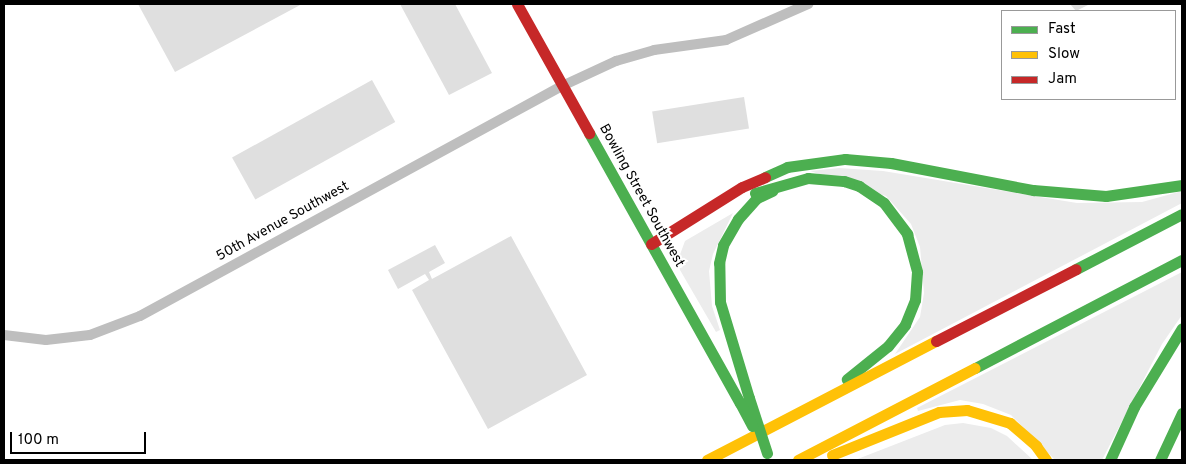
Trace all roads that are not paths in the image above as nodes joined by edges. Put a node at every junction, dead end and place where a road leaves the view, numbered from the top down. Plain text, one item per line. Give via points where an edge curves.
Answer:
1 (517, 4) edge
2 (808, 4) edge
3 (562, 86) junction
4 (791, 182) junction
5 (1182, 185) edge
6 (1182, 214) edge
7 (651, 244) junction
8 (1182, 260) edge
9 (1182, 328) edge
10 (4, 335) edge
11 (745, 401) junction
12 (815, 404) junction
13 (1182, 413) edge
14 (769, 457) edge
15 (707, 460) edge
16 (798, 460) edge
17 (820, 460) edge
18 (1046, 460) edge
19 (1110, 460) edge
20 (1160, 460) edge

1 - 3 main road, Bowling Street Southwest
2 - 3 street, 50th Avenue Southwest via 726,40 654,50 616,61
3 - 7 main road, Bowling Street Southwest
3 - 10 street, 50th Avenue Southwest via 140,316 90,335 46,340
4 - 7 main road via 763,189
4 - 11 main road via 757,198 738,219 723,245 719,263 720,302
4 - 12 main road via 808,178 844,181 874,195 895,215 907,234 917,272 915,300 905,325 888,346
5 - 7 main road via 1106,196 1033,190 891,163 845,159 816,161 787,167 742,187
6 - 12 main road
7 - 11 main road, Bowling Street Southwest
8 - 16 main road
9 - 19 main road via 1134,407
11 - 14 main road, bridge
12 - 15 main road
13 - 20 main road
17 - 18 main road via 924,417 966,410 1010,423 1036,446

